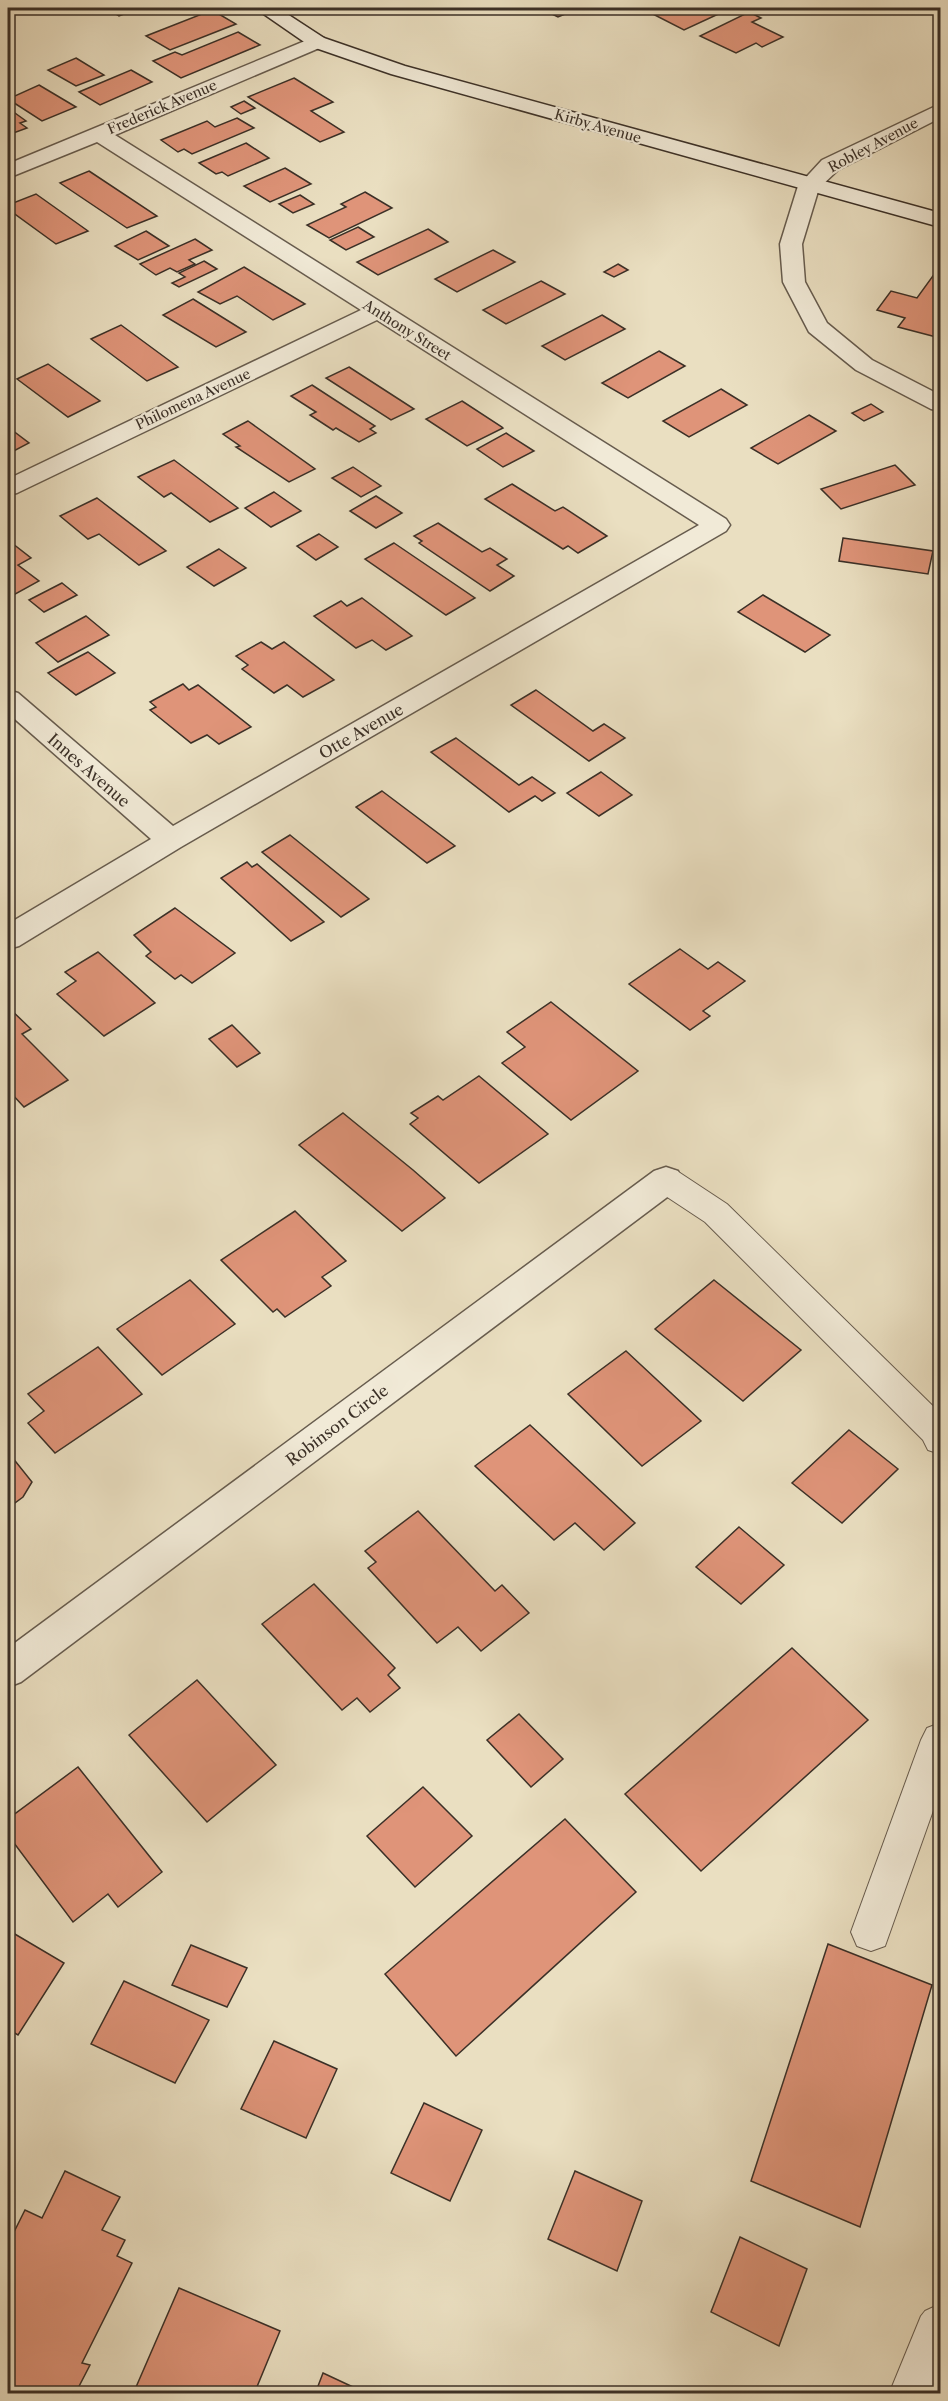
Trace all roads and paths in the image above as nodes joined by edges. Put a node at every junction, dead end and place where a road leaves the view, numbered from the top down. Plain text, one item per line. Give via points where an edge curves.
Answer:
1 (265, 8) edge
2 (317, 42) junction
3 (940, 110) edge
4 (99, 134) junction
5 (8, 172) edge
6 (809, 186) junction
7 (940, 220) edge
8 (378, 311) junction
9 (940, 404) edge
10 (8, 488) edge
11 (717, 525) joint
12 (8, 699) edge
13 (171, 840) junction
14 (8, 938) edge
15 (666, 1180) joint
16 (940, 1440) edge
17 (8, 1670) edge
18 (940, 1740) edge
19 (871, 1932) dead end
20 (940, 2326) edge
21 (911, 2394) edge

1 - 2 street, Kirby Avenue
2 - 4 street, Frederick Avenue
2 - 6 street, Kirby Avenue via 398,70
3 - 6 street, Robley Avenue via 830,165
4 - 5 street, Frederick Avenue
4 - 8 street, Anthony Street
6 - 7 street, Kirby Avenue
6 - 9 street via 791,244 794,282 818,327 864,365
8 - 10 street, Philomena Avenue
8 - 11 street, Anthony Street
11 - 13 street, Otte Avenue
12 - 13 street, Innes Avenue
13 - 14 street, Otte Avenue
15 - 16 lane via 716,1213 938,1433
15 - 17 street, Robinson Circle
18 - 19 lane
20 - 21 lane

